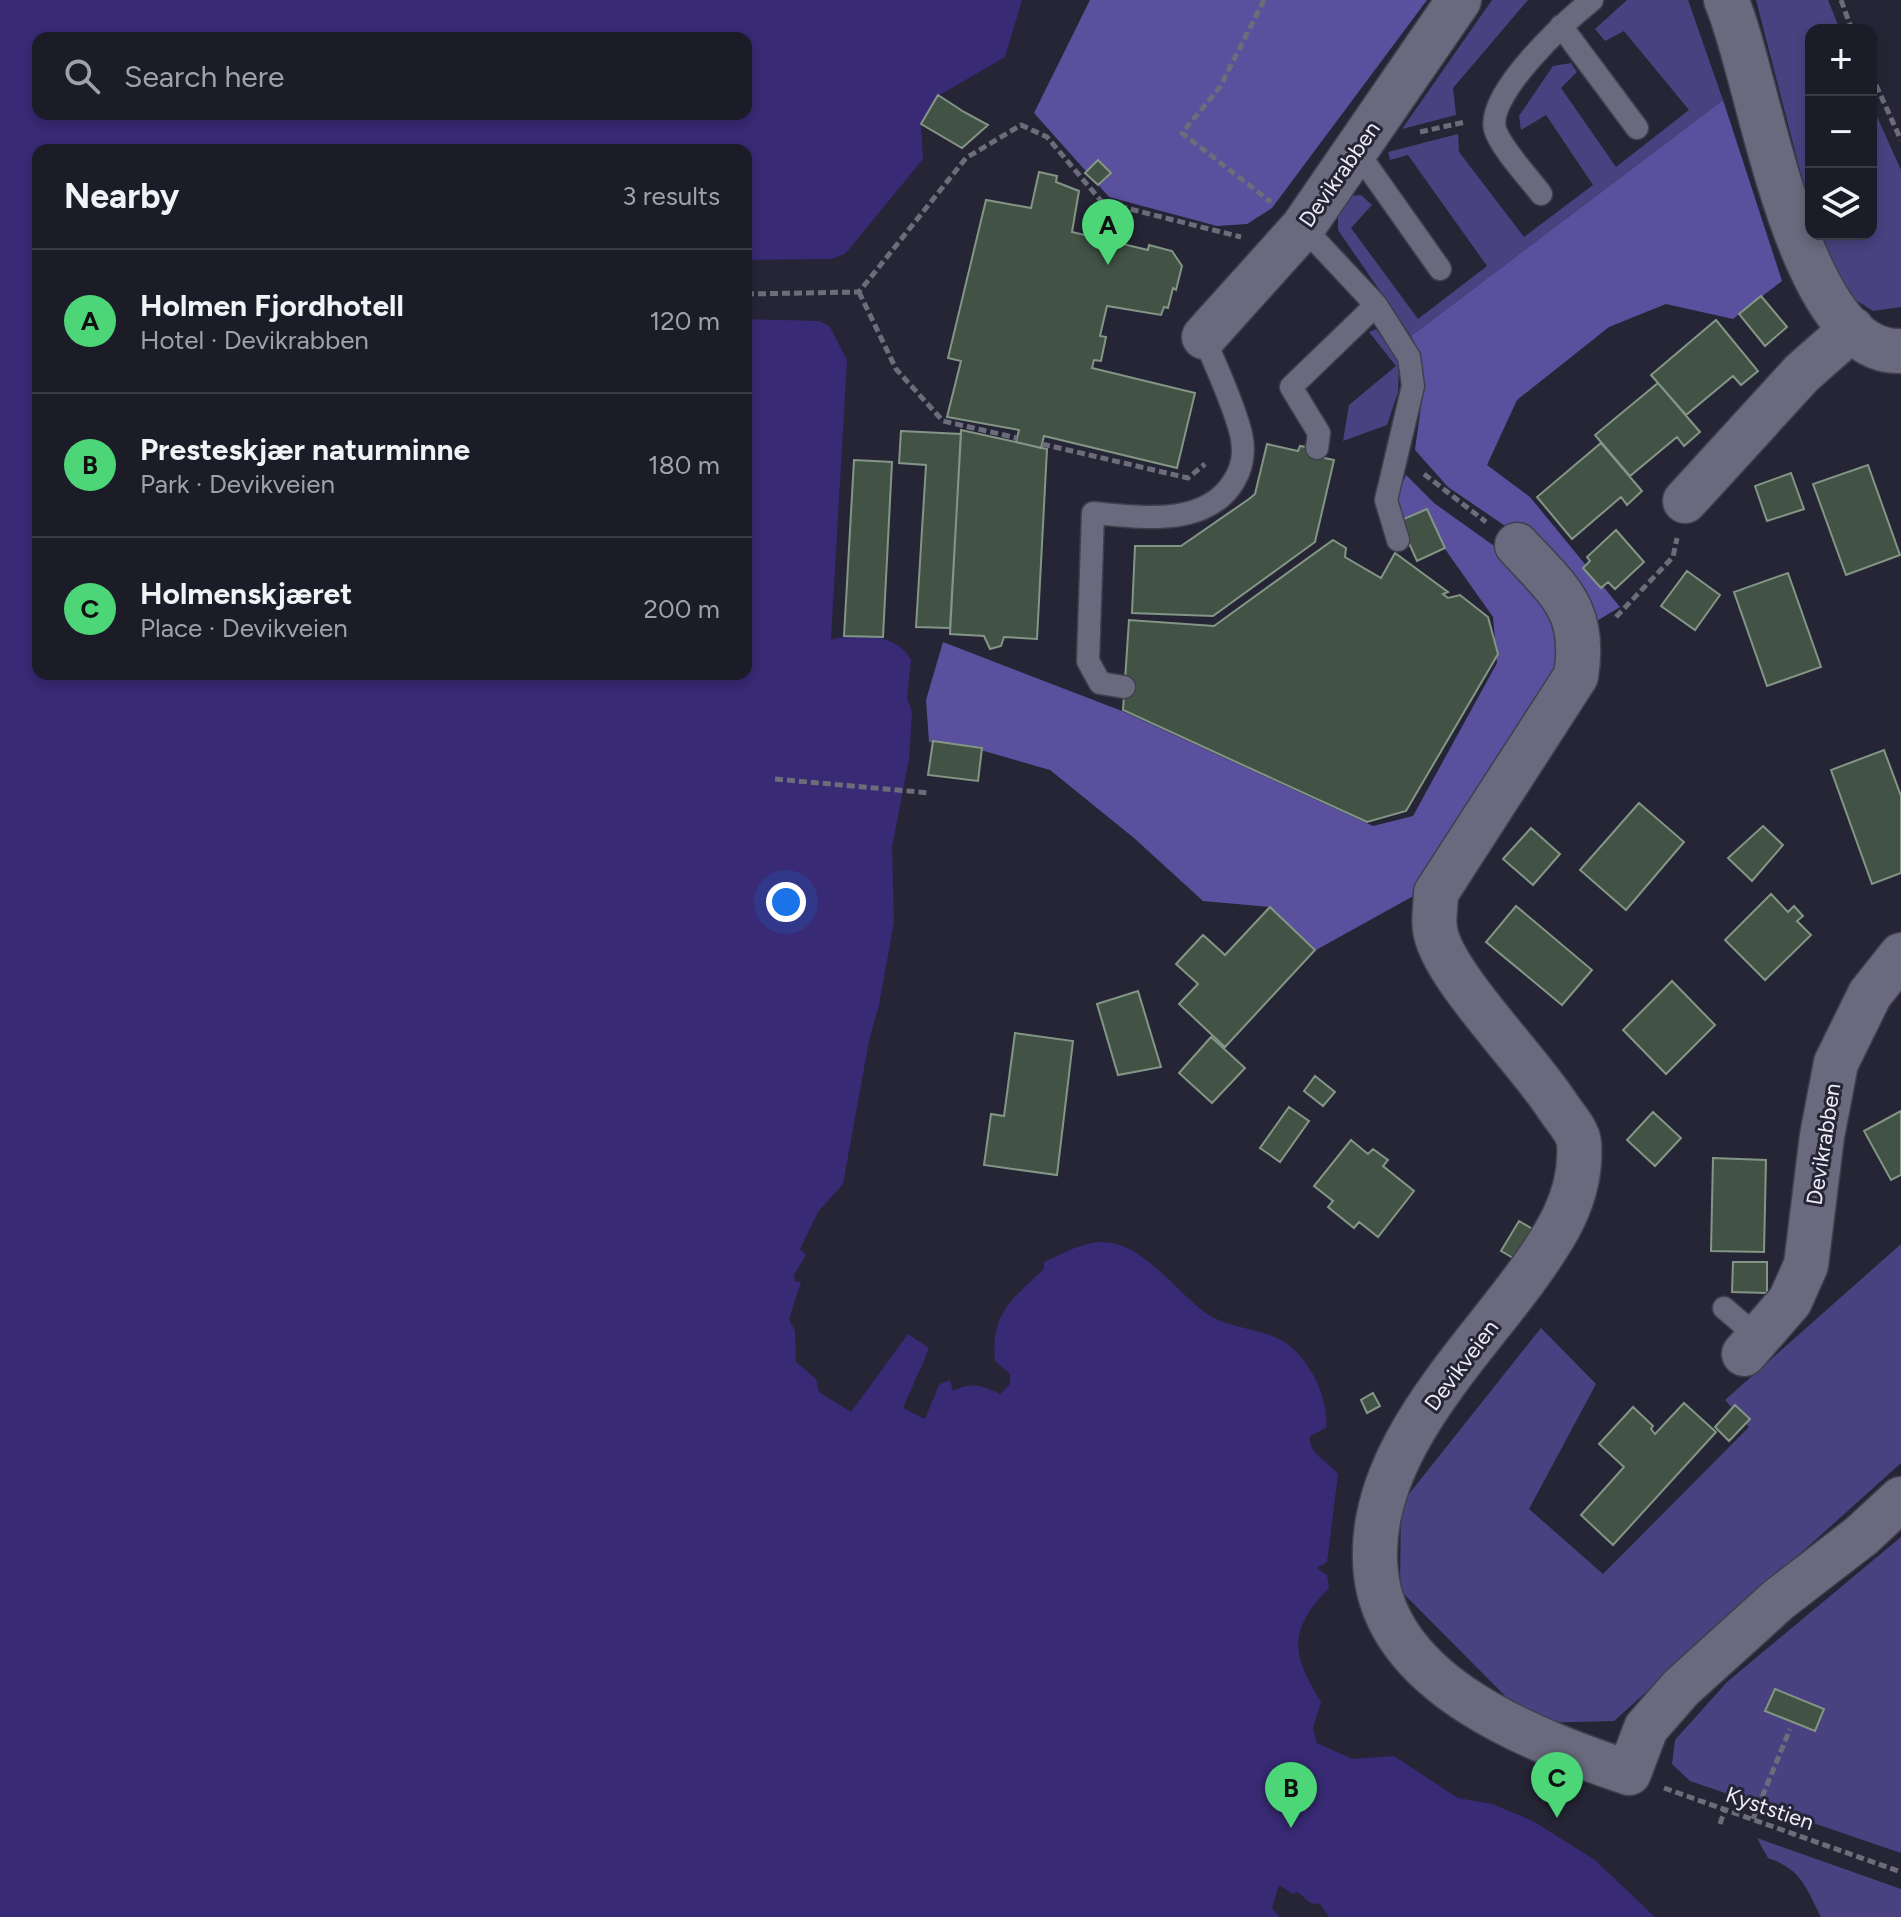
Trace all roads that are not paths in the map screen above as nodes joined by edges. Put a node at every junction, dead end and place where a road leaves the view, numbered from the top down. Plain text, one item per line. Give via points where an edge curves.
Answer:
1 (1459, 0) edge
2 (1592, 0) edge
3 (1726, 0) edge
4 (1561, 26) junction
5 (1637, 128) dead end
6 (1356, 150) junction
7 (1541, 194) dead end
8 (1294, 238) junction
9 (1440, 269) dead end
10 (1376, 305) junction
11 (1852, 329) junction
12 (1204, 337) joint
13 (1897, 359) edge
14 (1317, 448) dead end
15 (1685, 501) road end
16 (1398, 540) dead end
17 (1517, 545) road end
18 (1124, 687) dead end
19 (1901, 955) edge
20 (1724, 1308) dead end
21 (1751, 1345) joint
22 (1901, 1499) edge

1 - 6 street, Devikrabben
2 - 4 lane
3 - 11 street via 1781,189 1809,265 1827,299
4 - 5 lane
4 - 7 lane via 1493,115 1496,132
6 - 8 street, Devikrabben
6 - 9 lane
8 - 10 lane
8 - 12 street, Devikrabben
10 - 14 lane via 1291,387 1319,433
10 - 16 lane via 1409,357 1413,386 1386,500
11 - 13 street
11 - 15 street via 1802,373
12 - 18 lane via 1242,435 1243,465 1225,495 1196,511 1150,518 1093,513 1088,661 1100,683
17 - 22 street, Devikveien via 1568,601 1577,628 1576,676 1436,893 1435,930 1446,962 1543,1083 1579,1140 1576,1190 1556,1237 1406,1439 1379,1499 1373,1551 1379,1600 1402,1645 1454,1692 1530,1735 1629,1773 1646,1728 1681,1688
19 - 21 street, Devikrabben via 1870,994 1836,1063 1806,1265 1790,1301
20 - 21 lane, Devikrabben

